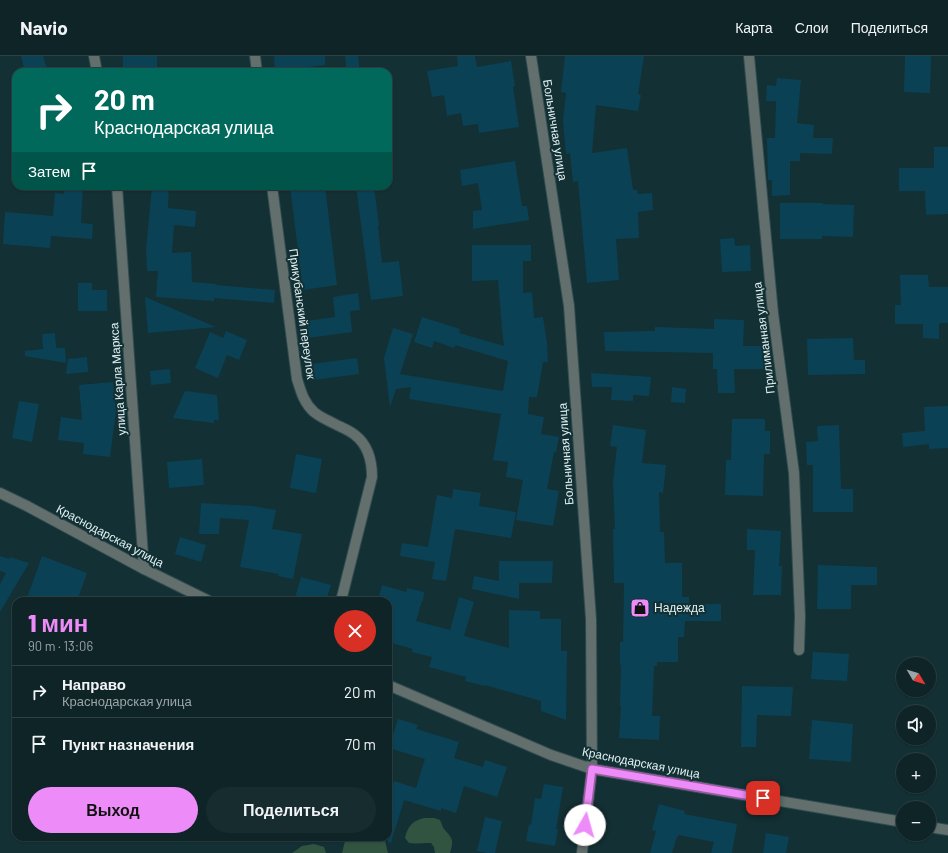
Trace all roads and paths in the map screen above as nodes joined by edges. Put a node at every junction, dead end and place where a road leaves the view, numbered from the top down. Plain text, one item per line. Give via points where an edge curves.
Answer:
1 (94, 56) edge
2 (255, 56) edge
3 (531, 56) edge
4 (748, 56) edge
5 (96, 68) edge
6 (256, 68) edge
7 (117, 190) edge
8 (273, 190) edge
9 (0, 493) edge
10 (144, 569) junction
11 (201, 597) edge
12 (342, 597) edge
13 (799, 650) dead end
14 (392, 687) edge
15 (592, 769) junction
16 (896, 821) edge
17 (936, 828) edge
18 (948, 830) edge
19 (582, 853) edge

1 - 5 street
2 - 6 street
3 - 15 street, Больничная улица via 569,306 591,619
4 - 13 street, Прилиманная улица via 773,312 794,473
7 - 10 street, улица Карла Маркса
8 - 12 street, Прикубанский переулок via 297,379 302,396 318,415 362,441 371,460 372,477
9 - 10 street, Краснодарская улица
10 - 11 street, Краснодарская улица
14 - 15 street, Краснодарская улица via 551,755
15 - 16 street, Краснодарская улица
15 - 19 street, Больничная улица
17 - 18 street

